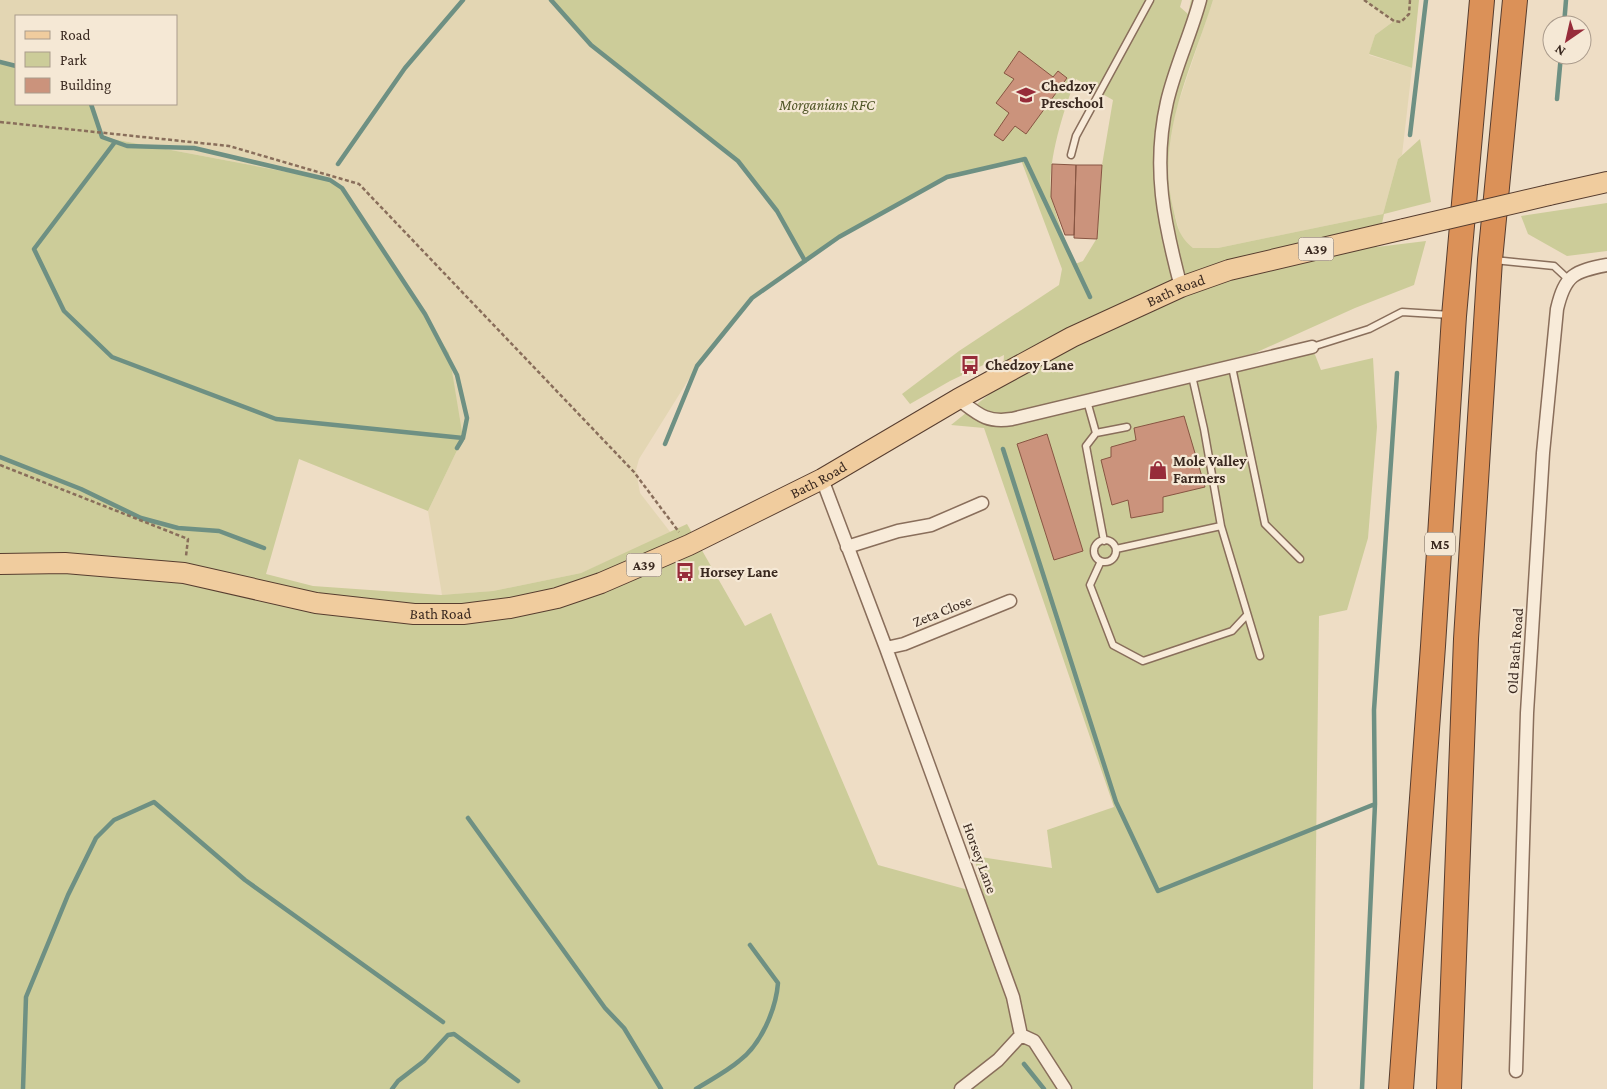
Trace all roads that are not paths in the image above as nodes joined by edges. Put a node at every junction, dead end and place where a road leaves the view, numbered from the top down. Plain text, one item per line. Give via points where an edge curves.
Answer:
1 (1150, 0) edge
2 (1200, 0) edge
3 (1482, 0) edge
4 (1515, 0) edge
5 (1071, 155) dead end
6 (1607, 182) edge
7 (1490, 260) junction
8 (1607, 265) edge
9 (1569, 280) junction
10 (1181, 287) junction
11 (1454, 316) junction
12 (1312, 347) joint
13 (1232, 367) junction
14 (1192, 376) junction
15 (958, 399) junction
16 (1087, 401) junction
17 (1127, 427) dead end
18 (1096, 433) junction
19 (822, 479) junction
20 (982, 503) dead end
21 (1221, 526) junction
22 (1104, 541) junction
23 (847, 546) junction
24 (1116, 549) junction
25 (1300, 559) dead end
26 (1101, 562) junction
27 (0, 564) edge
28 (1010, 601) dead end
29 (1246, 616) junction
30 (886, 648) junction
31 (1260, 656) dead end
32 (1021, 1035) junction
33 (1516, 1070) dead end
34 (961, 1089) edge
35 (1065, 1089) edge
36 (1401, 1089) edge
37 (1449, 1089) edge

1 - 5 lane via 1076,136
2 - 10 street via 1167,101 1160,143 1162,206
3 - 11 highway, M5
4 - 7 highway, M5
6 - 10 main road, Bath Road / A39, bridge via 1229,270
7 - 9 lane via 1554,266
7 - 37 highway, M5 via 1466,639
8 - 9 street via 1574,274
9 - 33 street, Old Bath Road via 1562,288 1556,309 1543,452 1527,714
10 - 15 main road, Bath Road / A39 via 1072,337
11 - 12 lane via 1402,312 1369,329
11 - 36 highway, M5
12 - 13 street
13 - 14 street
13 - 25 lane via 1265,524
14 - 16 street
14 - 21 lane
15 - 16 street via 981,417 996,421
15 - 19 main road, Bath Road / A39
16 - 18 lane
17 - 18 lane
18 - 22 lane via 1086,446
19 - 23 street, Horsey Lane
19 - 27 main road, Bath Road / A39 via 689,545 600,583 558,598 463,614 414,614 316,603 184,573 65,563
20 - 23 street via 931,525 896,526
21 - 24 lane
21 - 29 lane
22 - 24 lane via 1109,541
22 - 26 lane via 1095,548
23 - 30 street, Horsey Lane
24 - 26 lane via 1112,560
26 - 29 lane via 1090,585 1113,645 1143,660 1232,631
28 - 30 street, Zeta Close via 904,644
29 - 31 lane
30 - 32 street, Horsey Lane via 1013,997
32 - 34 street via 998,1060
32 - 35 street via 1034,1041

